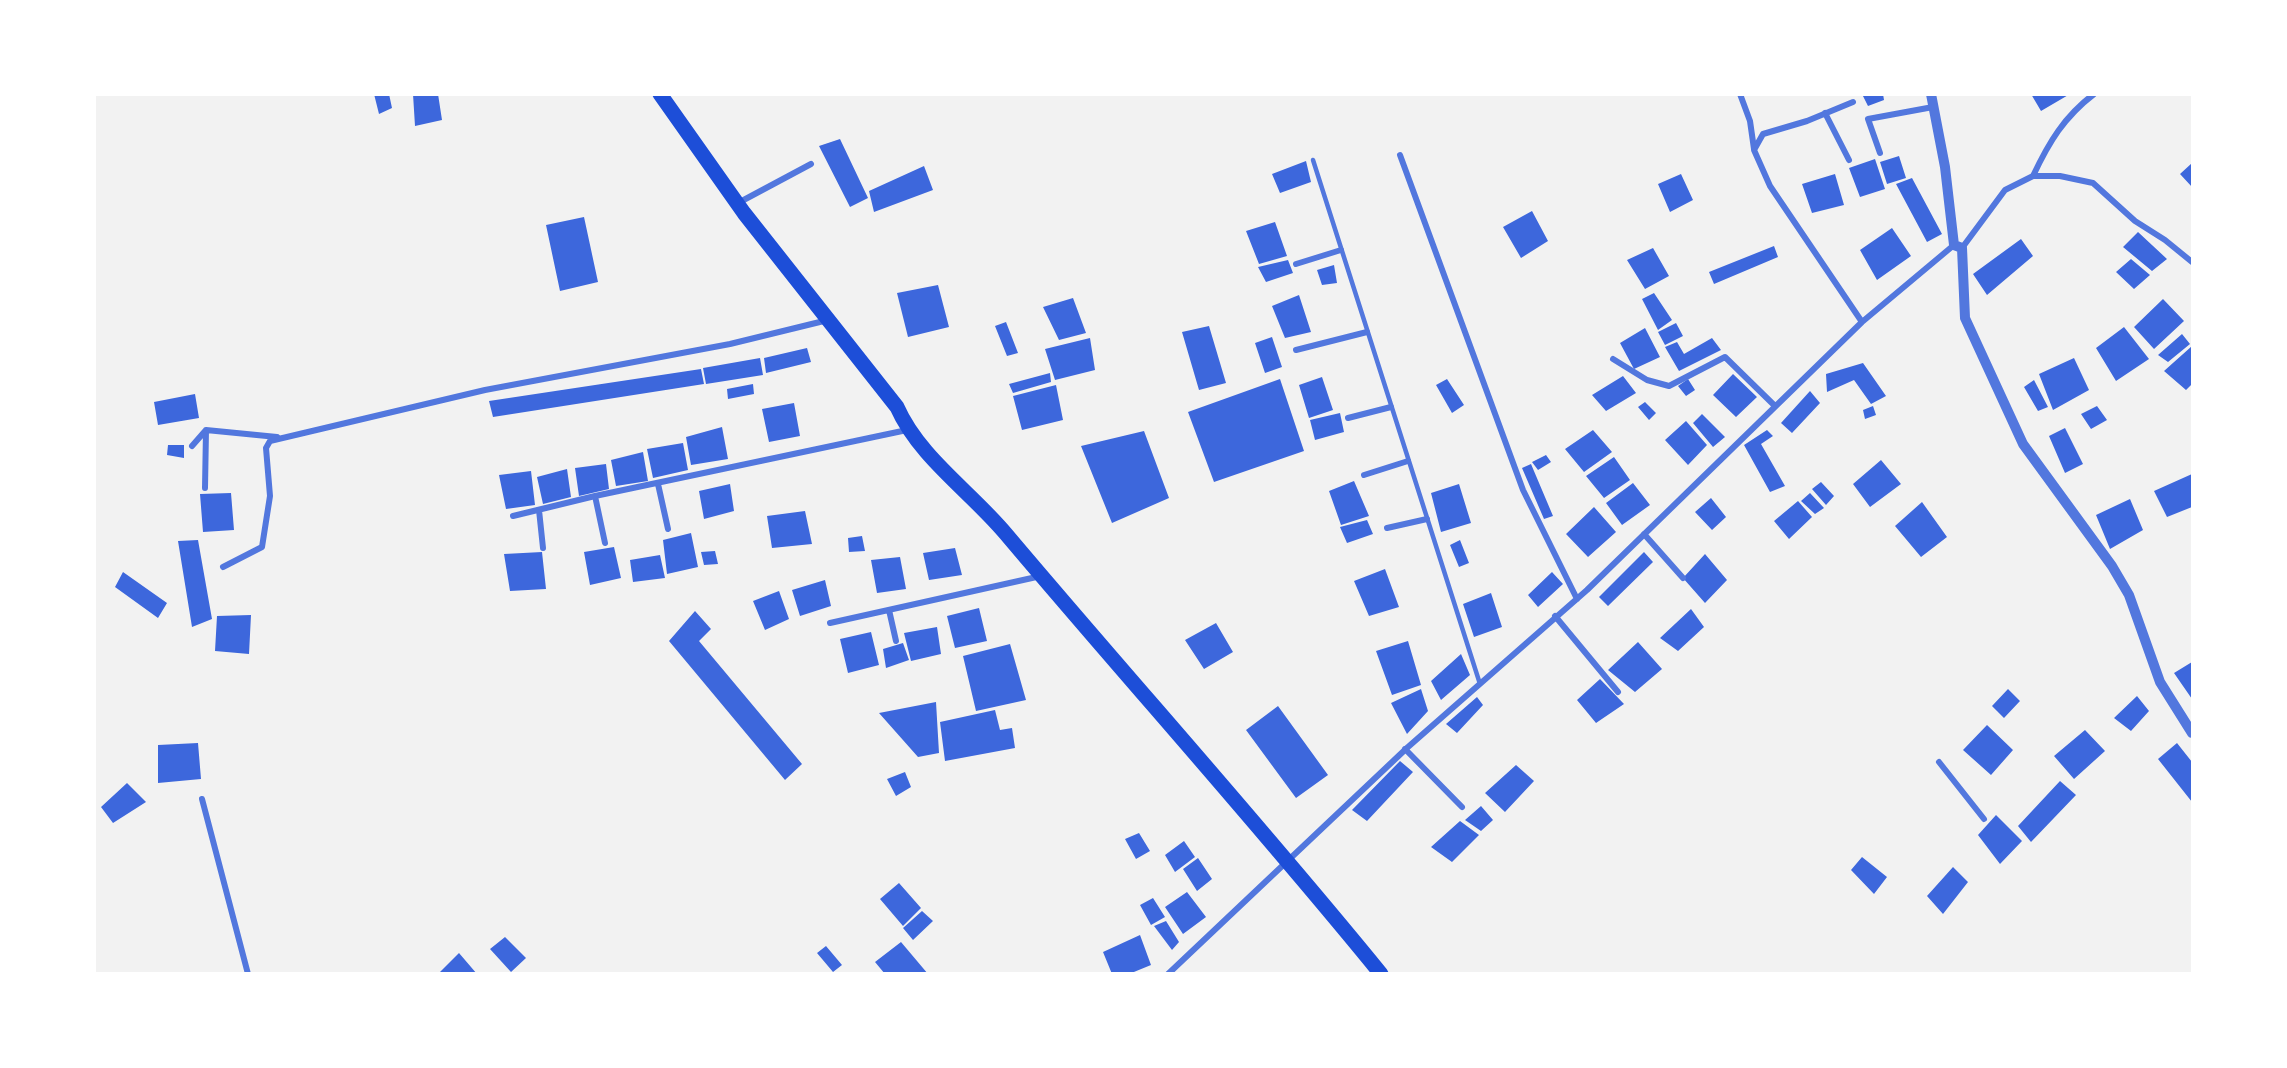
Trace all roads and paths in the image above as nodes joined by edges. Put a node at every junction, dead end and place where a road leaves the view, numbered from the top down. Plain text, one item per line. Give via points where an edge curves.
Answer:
1 (660, 94) edge
2 (1740, 94) edge
3 (1931, 94) edge
4 (2094, 94) edge
5 (1852, 102) dead end
6 (1933, 107) junction
7 (1825, 113) junction
8 (1754, 150) junction
9 (1880, 153) dead end
10 (1400, 155) dead end
11 (1312, 160) dead end
12 (1849, 160) dead end
13 (811, 164) dead end
14 (2033, 176) junction
15 (737, 203) junction
16 (1958, 247) junction
17 (1341, 250) junction
18 (2193, 262) edge
19 (1296, 264) dead end
20 (828, 320) junction
21 (1862, 322) junction
22 (1367, 332) junction
23 (1296, 350) dead end
24 (1613, 359) dead end
25 (1775, 406) junction
26 (1391, 407) junction
27 (1348, 418) dead end
28 (206, 430) junction
29 (907, 430) junction
30 (283, 438) junction
31 (192, 446) dead end
32 (1408, 461) junction
33 (1364, 475) dead end
34 (658, 484) junction
35 (205, 488) dead end
36 (595, 496) junction
37 (538, 510) junction
38 (513, 516) dead end
39 (1427, 519) junction
40 (1387, 528) dead end
41 (668, 529) dead end
42 (1644, 534) junction
43 (604, 543) dead end
44 (543, 548) dead end
45 (223, 567) dead end
46 (1041, 576) junction
47 (1683, 578) dead end
48 (1577, 599) junction
49 (889, 610) junction
50 (1555, 617) junction
51 (830, 623) dead end
52 (896, 641) dead end
53 (1480, 684) junction
54 (1618, 692) dead end
55 (2193, 733) edge
56 (1405, 749) junction
57 (1939, 762) dead end
58 (202, 799) dead end
59 (1462, 807) dead end
60 (1984, 819) dead end
61 (1289, 861) junction
62 (248, 974) edge
63 (1168, 974) edge
64 (1381, 974) edge

1 - 15 main road
2 - 8 street via 1750,121
3 - 6 street
4 - 14 street via 2072,111 2050,140
5 - 7 street
6 - 9 street via 1868,119
6 - 16 street
7 - 8 street via 1762,134
7 - 12 street
8 - 21 street via 1770,186
10 - 48 street via 1523,490
11 - 17 lane
13 - 15 street
14 - 16 street via 2005,190
14 - 18 street via 2060,176 2093,183 2135,221
15 - 20 main road
16 - 21 street
16 - 55 street via 1965,318 2023,444 2124,585 2160,682
17 - 19 street
17 - 22 lane
20 - 29 main road via 897,407
20 - 30 street via 730,344 485,390
21 - 25 street
22 - 23 street
22 - 26 lane
24 - 25 street via 1647,380 1669,386 1725,357
25 - 42 street
26 - 27 street
26 - 32 lane
28 - 30 street
28 - 31 street
28 - 35 street
29 - 34 street
29 - 46 main road via 1003,530
30 - 45 street via 270,441 266,448 270,496 262,547
32 - 33 street
32 - 39 lane
34 - 36 street
34 - 41 street
36 - 37 street
36 - 43 street
37 - 38 street
37 - 44 street
39 - 40 street
39 - 53 lane
42 - 47 street
42 - 48 street
46 - 49 street
46 - 61 main road
48 - 50 street
49 - 51 street
49 - 52 street
50 - 53 street
50 - 54 street
53 - 56 street
56 - 59 street
56 - 61 street
57 - 60 street
58 - 62 street
61 - 63 street
61 - 64 main road

